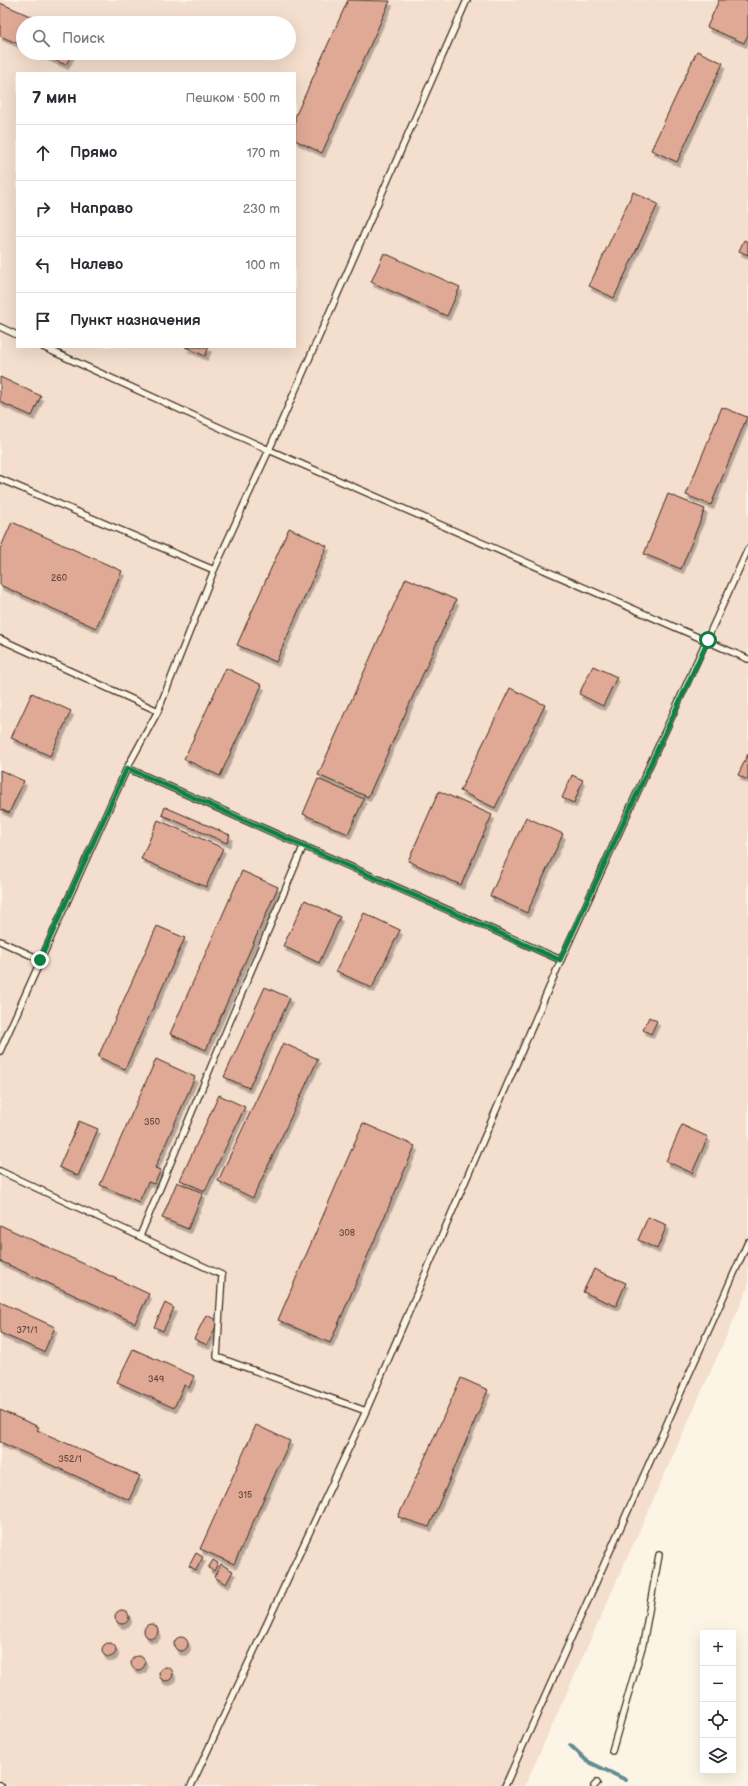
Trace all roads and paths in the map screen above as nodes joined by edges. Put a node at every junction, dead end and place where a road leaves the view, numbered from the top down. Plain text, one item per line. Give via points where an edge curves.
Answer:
1 (467, 0) edge
2 (0, 328) edge
3 (16, 335) edge
4 (45, 348) edge
5 (269, 450) junction
6 (0, 479) edge
7 (748, 549) edge
8 (214, 570) junction
9 (0, 639) edge
10 (708, 640) junction
11 (748, 659) edge
12 (158, 711) junction
13 (127, 768) junction
14 (303, 847) junction
15 (0, 941) edge
16 (40, 960) junction
17 (560, 960) junction
18 (0, 1051) edge
19 (0, 1170) edge
20 (140, 1236) junction
21 (748, 1242) edge
22 (366, 1411) junction
23 (658, 1555) dead end
24 (612, 1751) dead end
25 (191, 1786) edge
26 (505, 1786) edge

1 - 5 lane
2 - 3 lane
4 - 5 lane
5 - 8 lane
5 - 10 lane
6 - 8 lane
7 - 10 lane
8 - 12 lane
9 - 12 lane
10 - 11 lane
10 - 17 lane
12 - 13 lane
13 - 14 lane
13 - 16 lane
14 - 17 lane
14 - 20 lane
15 - 16 lane
16 - 18 lane
17 - 22 lane
19 - 20 lane
20 - 22 lane via 222,1275 217,1357
21 - 26 lane
22 - 25 lane
23 - 24 lane via 643,1644

